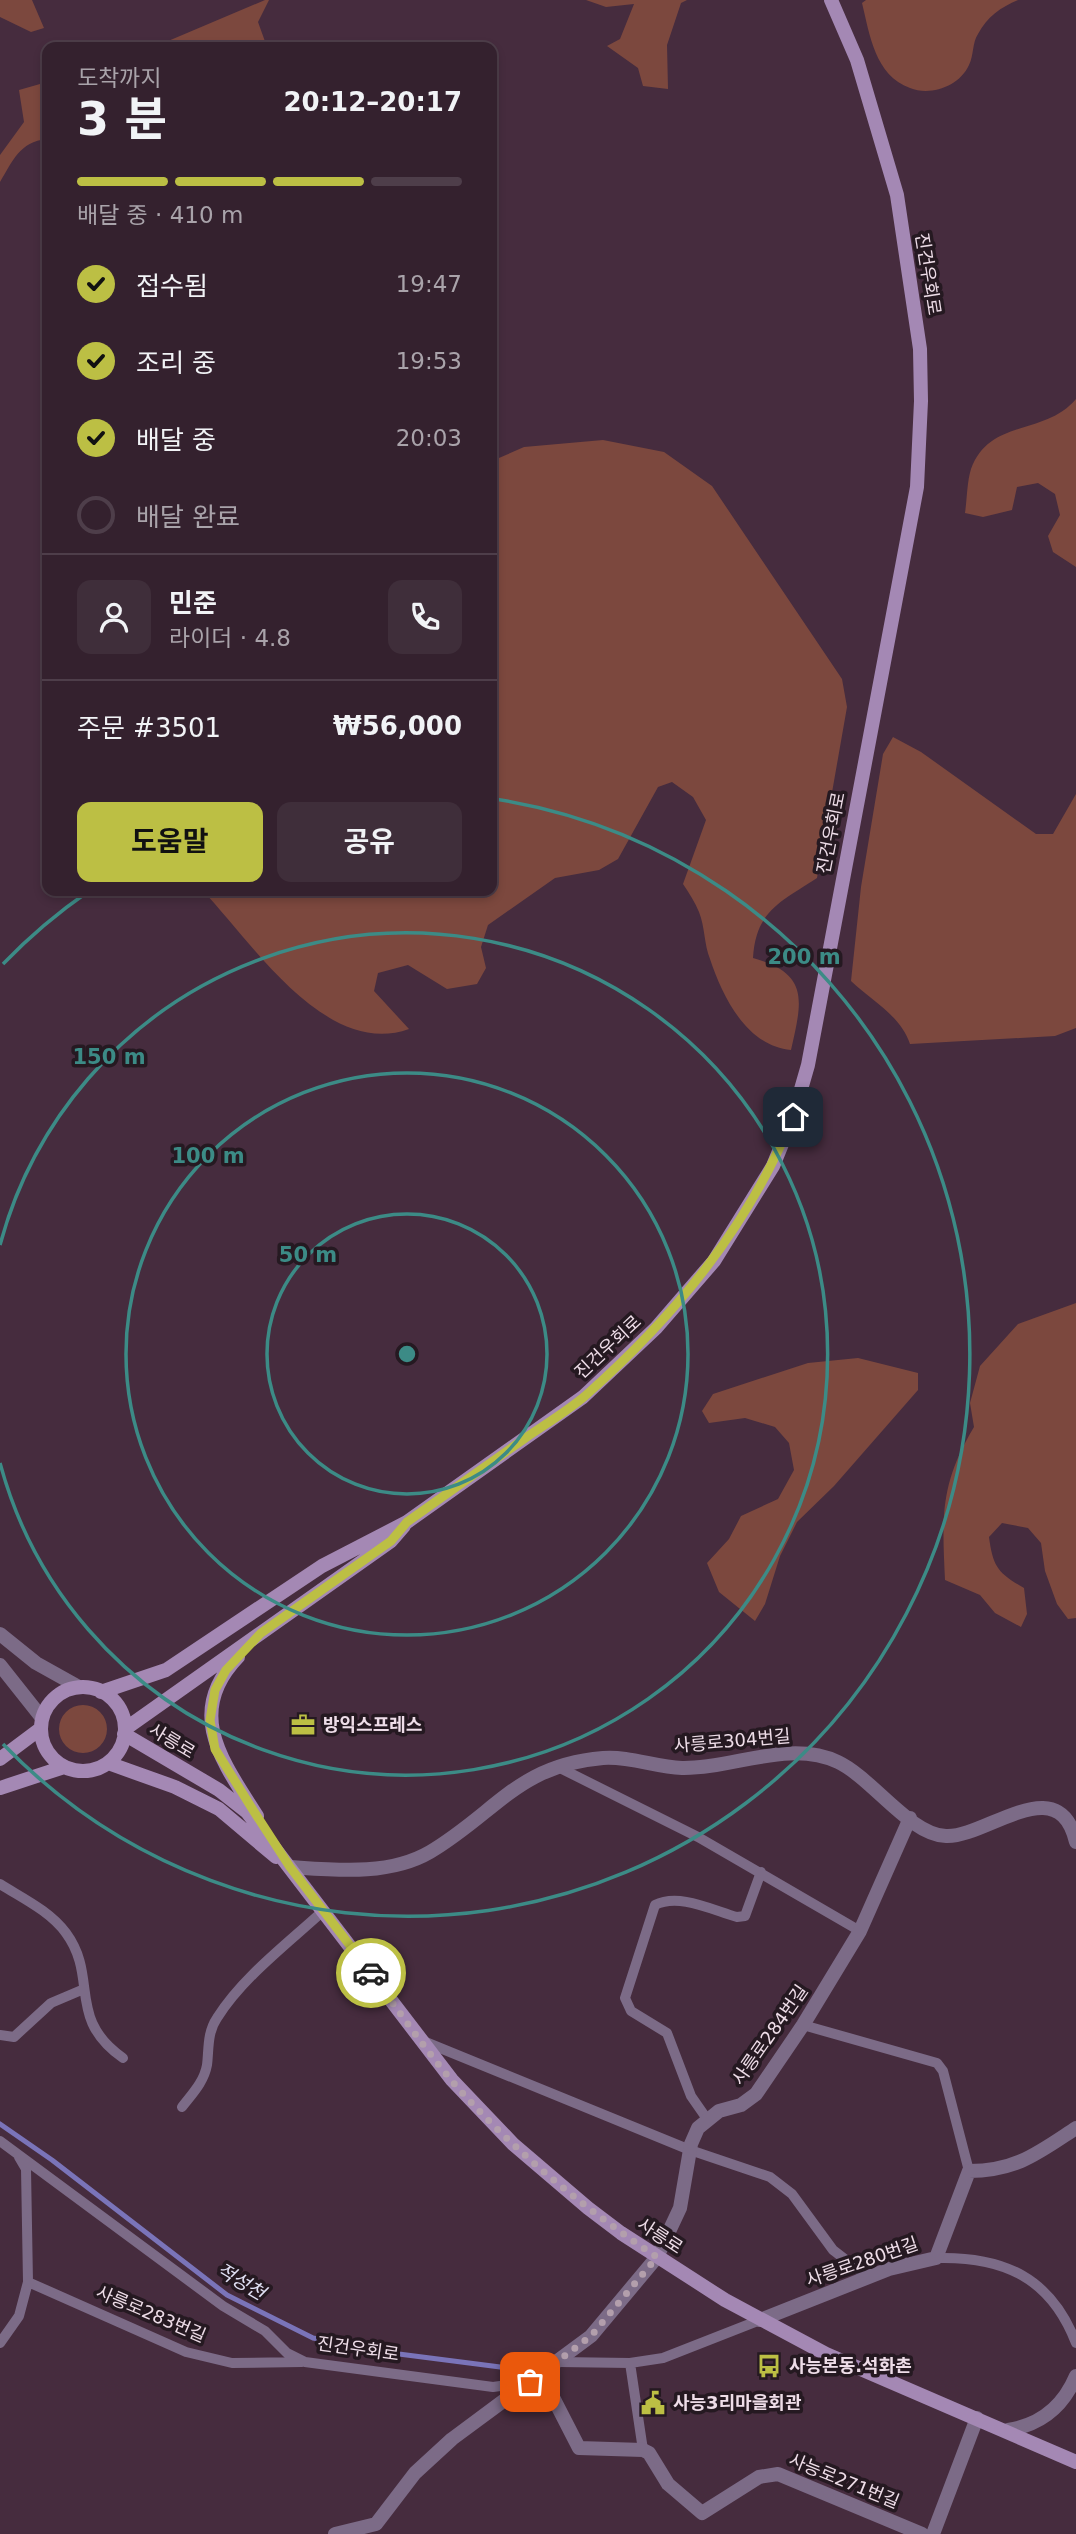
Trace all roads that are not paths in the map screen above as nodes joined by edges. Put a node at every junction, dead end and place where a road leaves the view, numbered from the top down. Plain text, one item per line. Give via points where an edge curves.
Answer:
1 (831, 0) edge
2 (407, 1522) junction
3 (261, 1633) junction
4 (0, 1634) edge
5 (0, 1665) edge
6 (79, 1687) junction
7 (101, 1692) junction
8 (41, 1724) junction
9 (124, 1731) junction
10 (0, 1759) edge
11 (108, 1763) junction
12 (555, 1766) junction
13 (64, 1767) junction
14 (0, 1788) edge
15 (910, 1818) junction
16 (1076, 1842) edge
17 (290, 1867) junction
18 (761, 1872) junction
19 (0, 1884) edge
20 (323, 1911) junction
21 (860, 1931) junction
22 (83, 1989) junction
23 (803, 2025) junction
24 (0, 2035) edge
25 (420, 2040) junction
26 (123, 2058) dead end
27 (182, 2106) dead end
28 (706, 2119) junction
29 (1076, 2128) edge
30 (0, 2141) edge
31 (690, 2150) junction
32 (16, 2152) junction
33 (969, 2171) junction
34 (657, 2257) junction
35 (936, 2258) junction
36 (868, 2277) junction
37 (28, 2282) junction
38 (761, 2320) junction
39 (0, 2343) edge
40 (1076, 2343) edge
41 (305, 2362) junction
42 (559, 2362) junction
43 (630, 2362) junction
44 (1076, 2376) edge
45 (535, 2378) junction
46 (977, 2418) junction
47 (1008, 2430) junction
48 (643, 2450) junction
49 (1076, 2462) edge
50 (335, 2534) edge
51 (922, 2534) edge
52 (933, 2534) edge

1 - 2 main road, 진건우회로 via 857,60 897,195 920,349 921,401 917,487 808,1065 793,1117 766,1178 714,1261 656,1328 583,1397
2 - 3 main road, 진건우회로 via 391,1541
2 - 7 main road, 진건우회로 via 321,1566 166,1670
3 - 9 main road, 진건우회로
3 - 17 main road via 226,1670 215,1690 210,1720 215,1749
4 - 6 street via 36,1663
5 - 8 street
6 - 7 main road
6 - 8 main road via 51,1700
7 - 9 main road via 119,1707
8 - 10 main road
8 - 13 main road via 43,1744
9 - 11 main road via 119,1752
9 - 17 main road, 사릉로 via 247,1812
11 - 13 main road via 94,1770
11 - 17 main road, 사릉로 via 219,1809
12 - 15 street, 사릉로304번길 via 607,1758 681,1768 815,1755 852,1769
12 - 17 street, 사릉로304번길 via 534,1775 429,1852 407,1862 352,1870
12 - 18 lane
13 - 14 main road
15 - 16 street, 사릉로304번길 via 926,1830 962,1835 1043,1807 1067,1821
15 - 21 street, 사릉로284번길
17 - 20 main road, 사릉로
18 - 21 lane
18 - 28 lane via 745,1916 677,1900 655,1905 625,1998 631,2011 667,2033 691,2095
19 - 22 lane via 48,1914 66,1933 78,1959
20 - 25 main road, 사릉로
20 - 27 lane via 216,2019 202,2081
21 - 23 street, 사릉로284번길
22 - 24 lane via 51,2003 14,2037
22 - 26 lane via 96,2034
23 - 28 street, 사릉로284번길 via 756,2094
23 - 33 lane via 937,2063
25 - 31 lane
25 - 34 main road, 사릉로 via 513,2144 588,2208
28 - 31 street
29 - 33 street via 1007,2169
30 - 32 lane, 진건우회로
31 - 34 street via 680,2208
31 - 36 lane via 745,2166 783,2186 833,2250
32 - 37 lane via 26,2169
32 - 41 lane, 진건우회로
33 - 35 street, 사릉로280번길
34 - 38 main road, 사릉로
34 - 42 street via 591,2336
35 - 36 street, 사릉로280번길
35 - 40 lane via 977,2260 1036,2283 1058,2304
36 - 38 street, 사릉로280번길
37 - 39 lane via 19,2316
37 - 41 lane, 사릉로283번길 via 186,2352 232,2363
38 - 43 lane via 692,2349
38 - 46 main road, 사릉로 via 826,2354
41 - 45 lane, 진건우회로 via 494,2386
42 - 43 lane
42 - 45 street
43 - 48 lane
44 - 47 street via 1042,2420
45 - 48 street via 579,2448
45 - 50 street via 433,2455 376,2524
46 - 47 main road, 사릉로
46 - 52 street
47 - 49 main road, 사릉로
48 - 51 street, 사능로271번길 via 668,2484 702,2513 759,2477 778,2474

